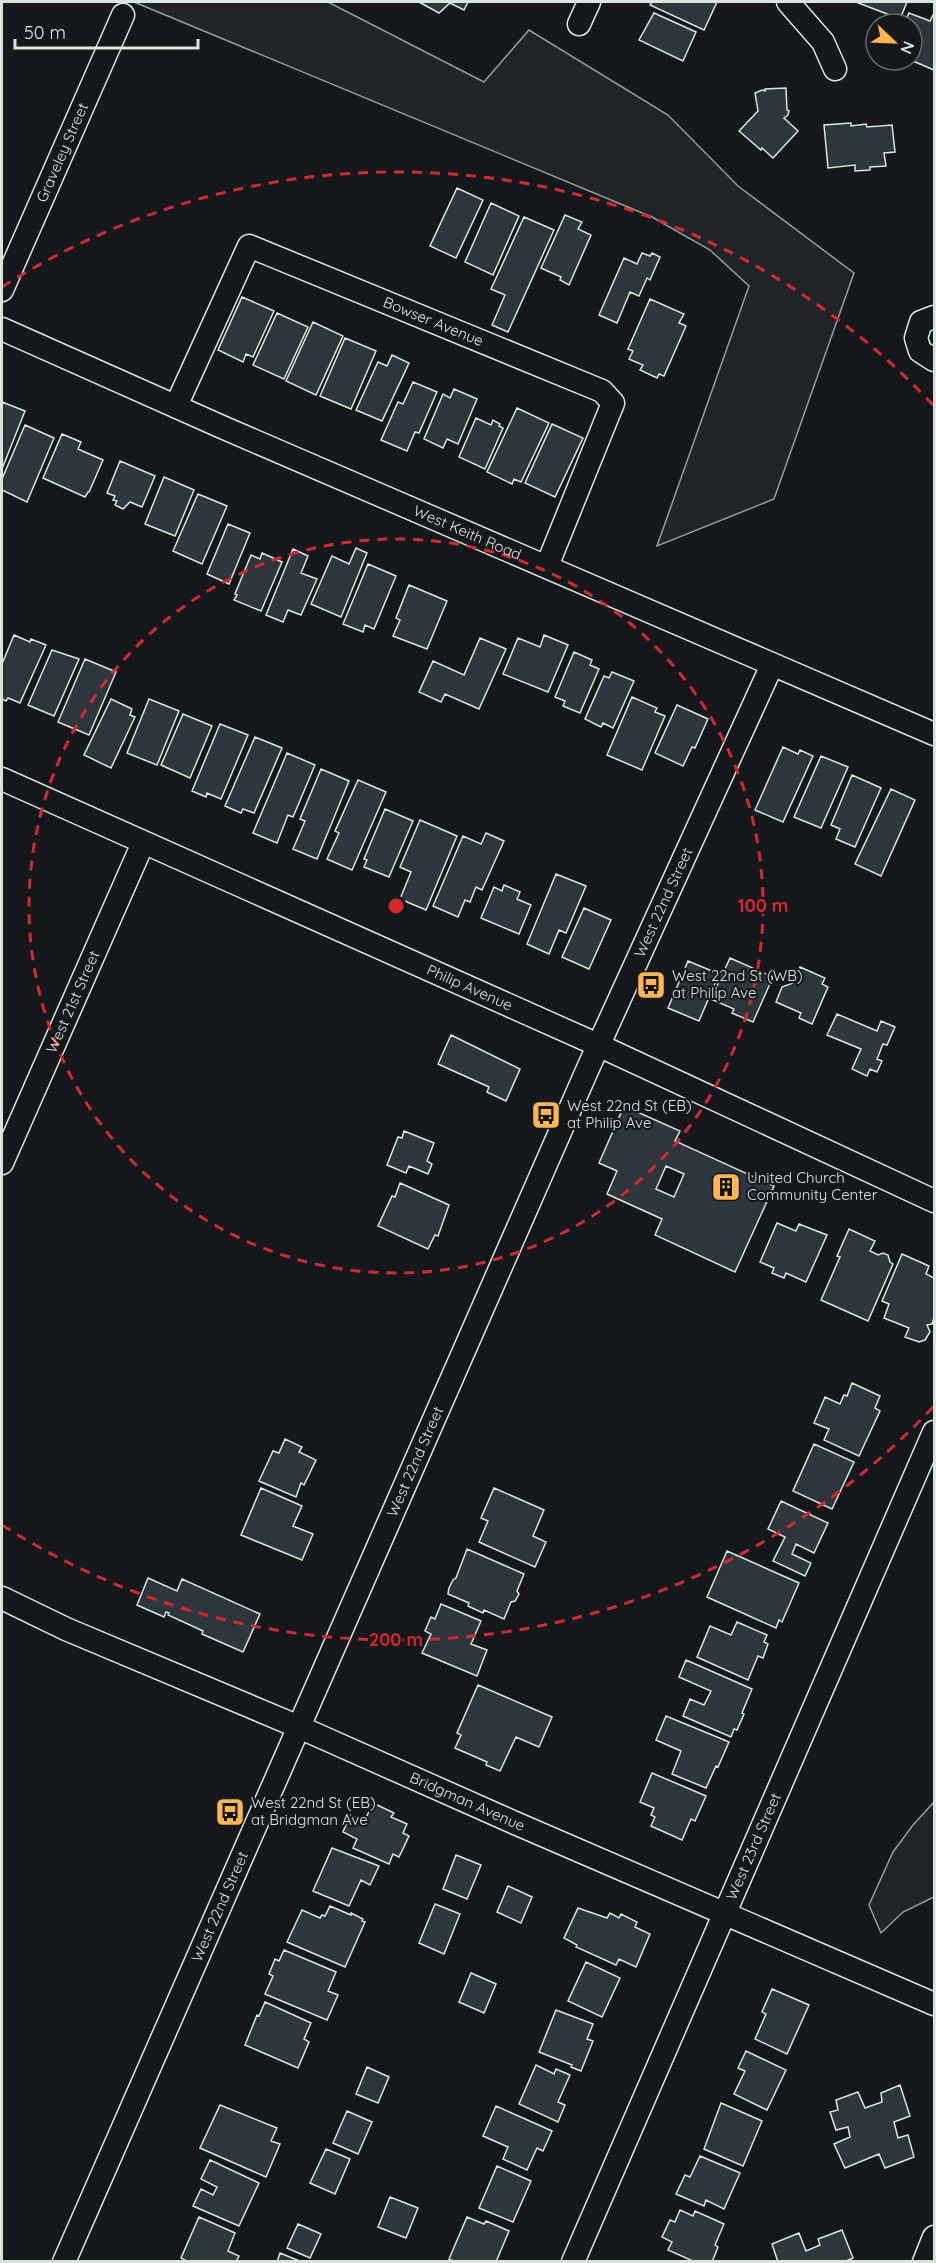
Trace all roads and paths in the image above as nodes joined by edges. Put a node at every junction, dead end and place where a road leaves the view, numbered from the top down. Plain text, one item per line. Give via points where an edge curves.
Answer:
1 (589, 2) edge
2 (788, 2) edge
3 (123, 15) dead end
4 (579, 24) dead end
5 (835, 69) dead end
6 (2, 290) edge
7 (934, 317) edge
8 (2, 329) edge
9 (934, 360) edge
10 (176, 406) junction
11 (547, 566) junction
12 (772, 665) junction
13 (934, 734) edge
14 (2, 779) edge
15 (143, 843) junction
16 (598, 1045) junction
17 (2, 1163) edge
18 (934, 1201) edge
19 (934, 1432) edge
20 (2, 1598) edge
21 (299, 1727) junction
22 (724, 1912) junction
23 (934, 2004) edge
24 (934, 2237) edge
25 (64, 2262) edge
26 (573, 2262) edge
27 (924, 2262) edge

1 - 4 street
2 - 5 street via 823,42
3 - 6 street, Graveley Street
7 - 9 street via 921,322 916,338 920,351
8 - 10 street, West Keith Road
10 - 11 street, West Keith Road
10 - 11 street, Bowser Avenue via 249,246 602,392 613,403
11 - 12 street, West Keith Road
12 - 13 street, West Keith Road
12 - 16 street, West 22nd Street
14 - 15 street, Philip Avenue
15 - 16 street, Philip Avenue
15 - 17 street, West 21st Street
16 - 18 street, Philip Avenue
16 - 21 street, West 22nd Street
19 - 22 street, West 23rd Street
20 - 21 street, Bridgman Avenue
21 - 22 street, Bridgman Avenue
21 - 25 street, West 22nd Street
22 - 23 street, Bridgman Avenue
22 - 26 street, West 23rd Street
24 - 27 street

